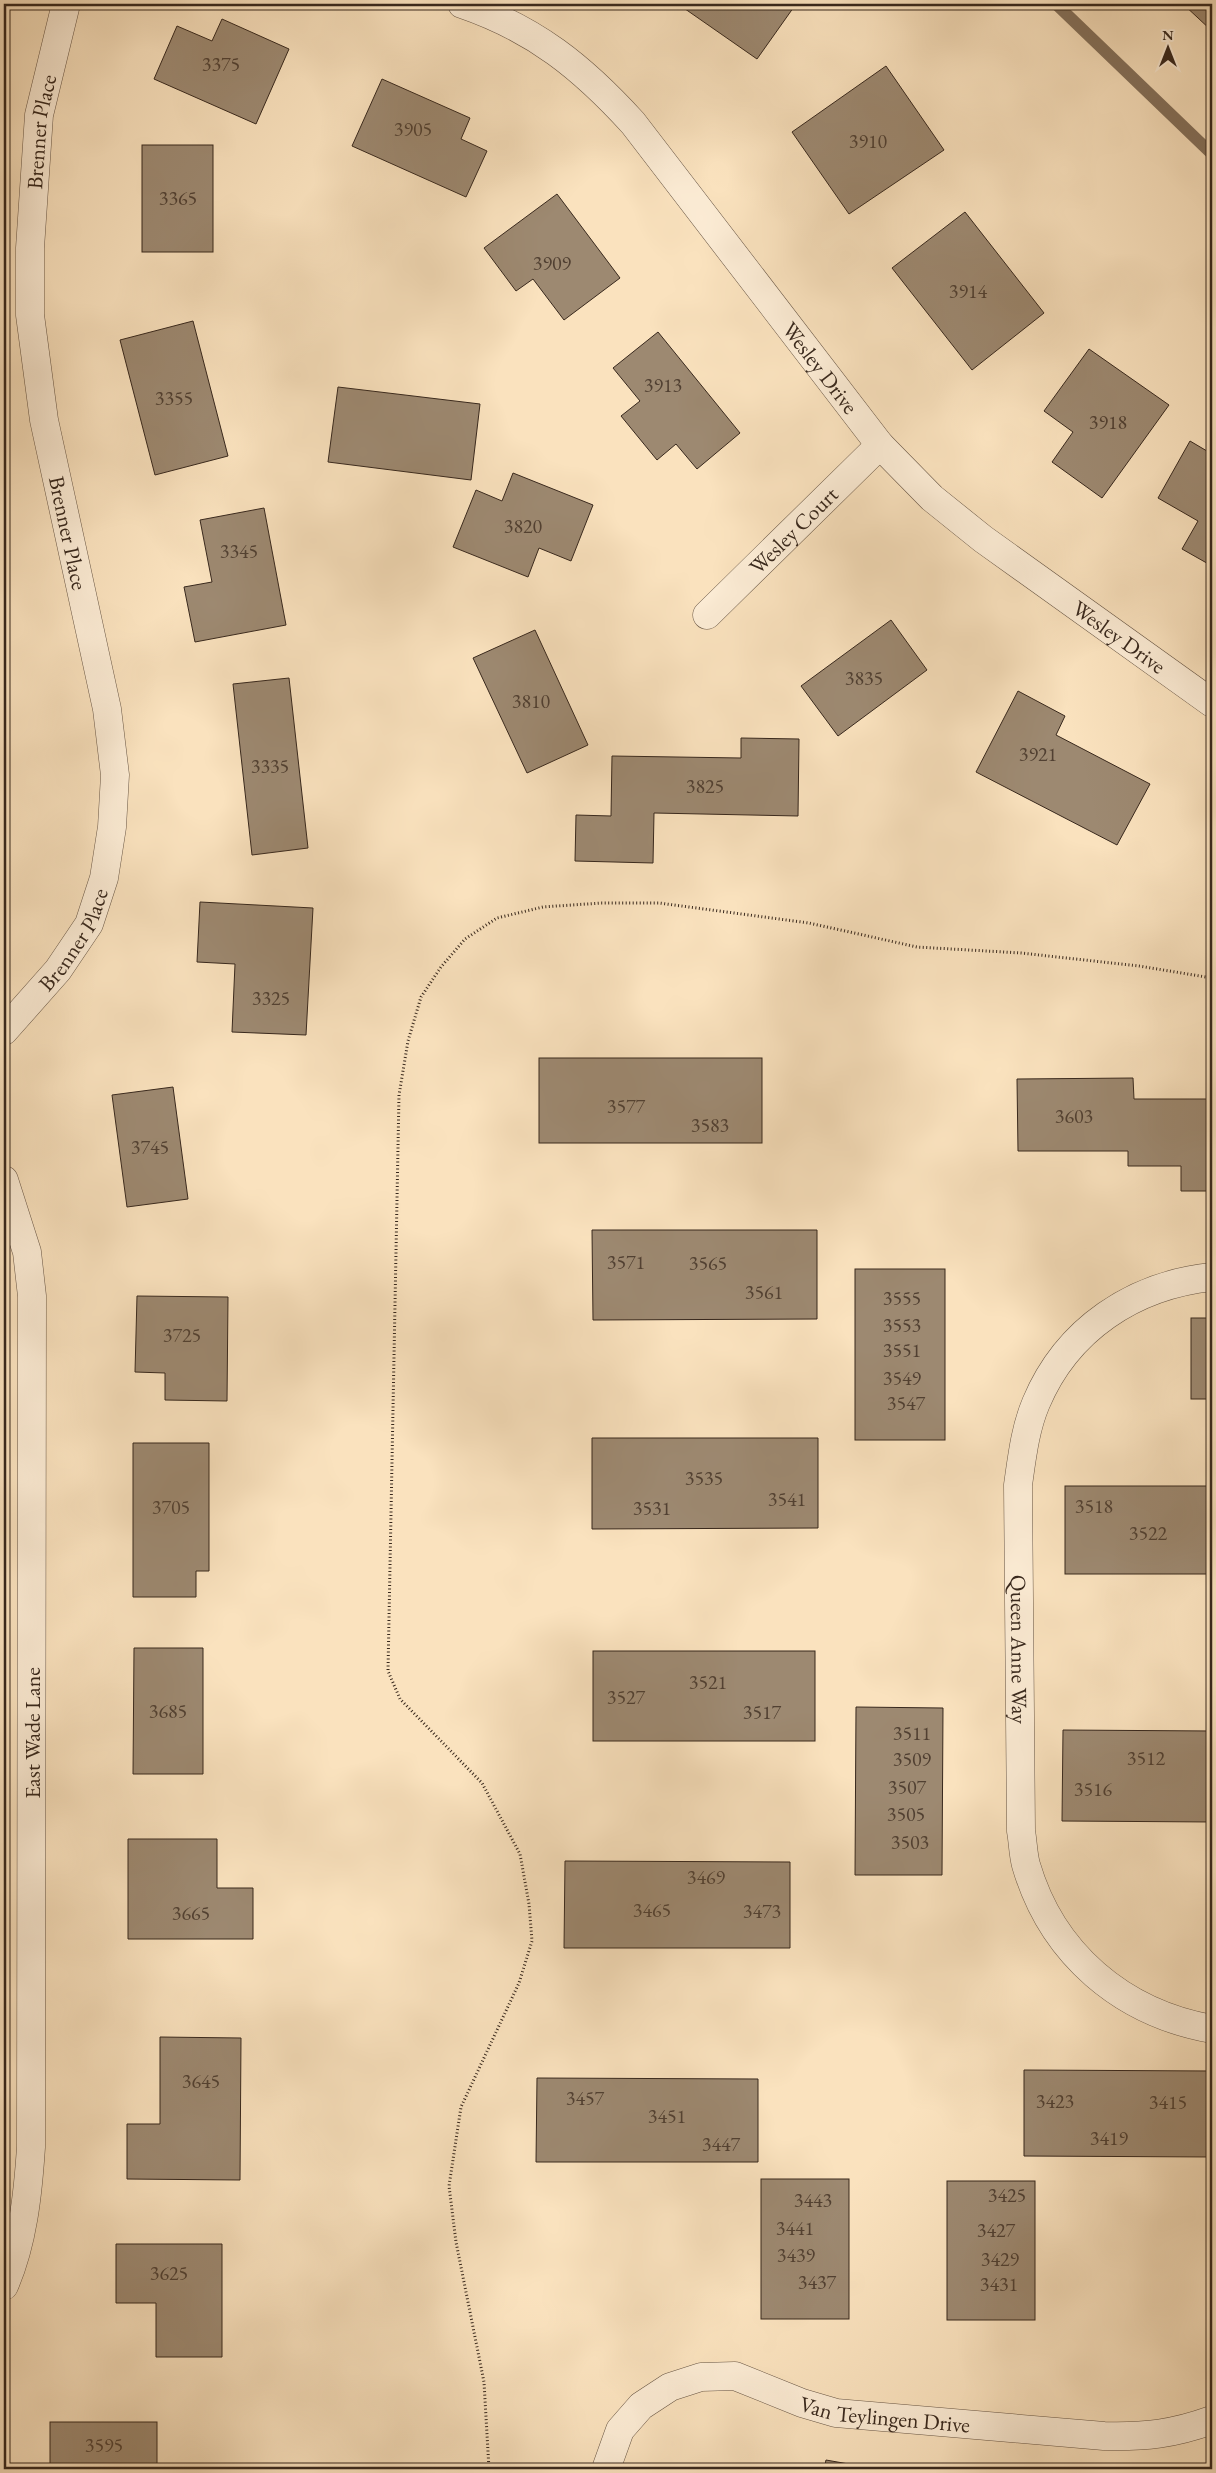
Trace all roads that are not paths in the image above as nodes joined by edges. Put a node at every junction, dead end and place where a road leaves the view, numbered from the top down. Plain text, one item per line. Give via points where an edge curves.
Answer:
1 (66, 4) edge
2 (462, 4) edge
3 (880, 446) junction
4 (707, 614) dead end
5 (1212, 702) edge
6 (4, 1031) edge
7 (4, 1180) edge
8 (1212, 1277) edge
9 (1212, 2029) edge
10 (4, 2286) edge
11 (1212, 2420) edge
12 (606, 2469) edge

1 - 6 street, Brenner Place via 40,115 30,248 30,314 44,420 107,709 115,775 112,827 104,878 88,924 58,970
2 - 3 street, Wesley Drive via 524,31 563,56 598,85 633,123
3 - 4 street, Wesley Court
3 - 5 street, Wesley Drive via 932,498 983,539
7 - 10 street, East Wade Lane via 27,1252 32,1296 32,1525 31,2147 28,2190 19,2237
8 - 9 street, Queen Anne Way via 1183,1280 1138,1296 1080,1335 1055,1367 1036,1404 1024,1441 1018,1485 1021,1831 1038,1898 1061,1938 1082,1964 1112,1988 1151,2012
11 - 12 street, Van Teylingen Drive via 1143,2437 1104,2436 836,2413 735,2376 701,2377 670,2388 641,2406 620,2430

